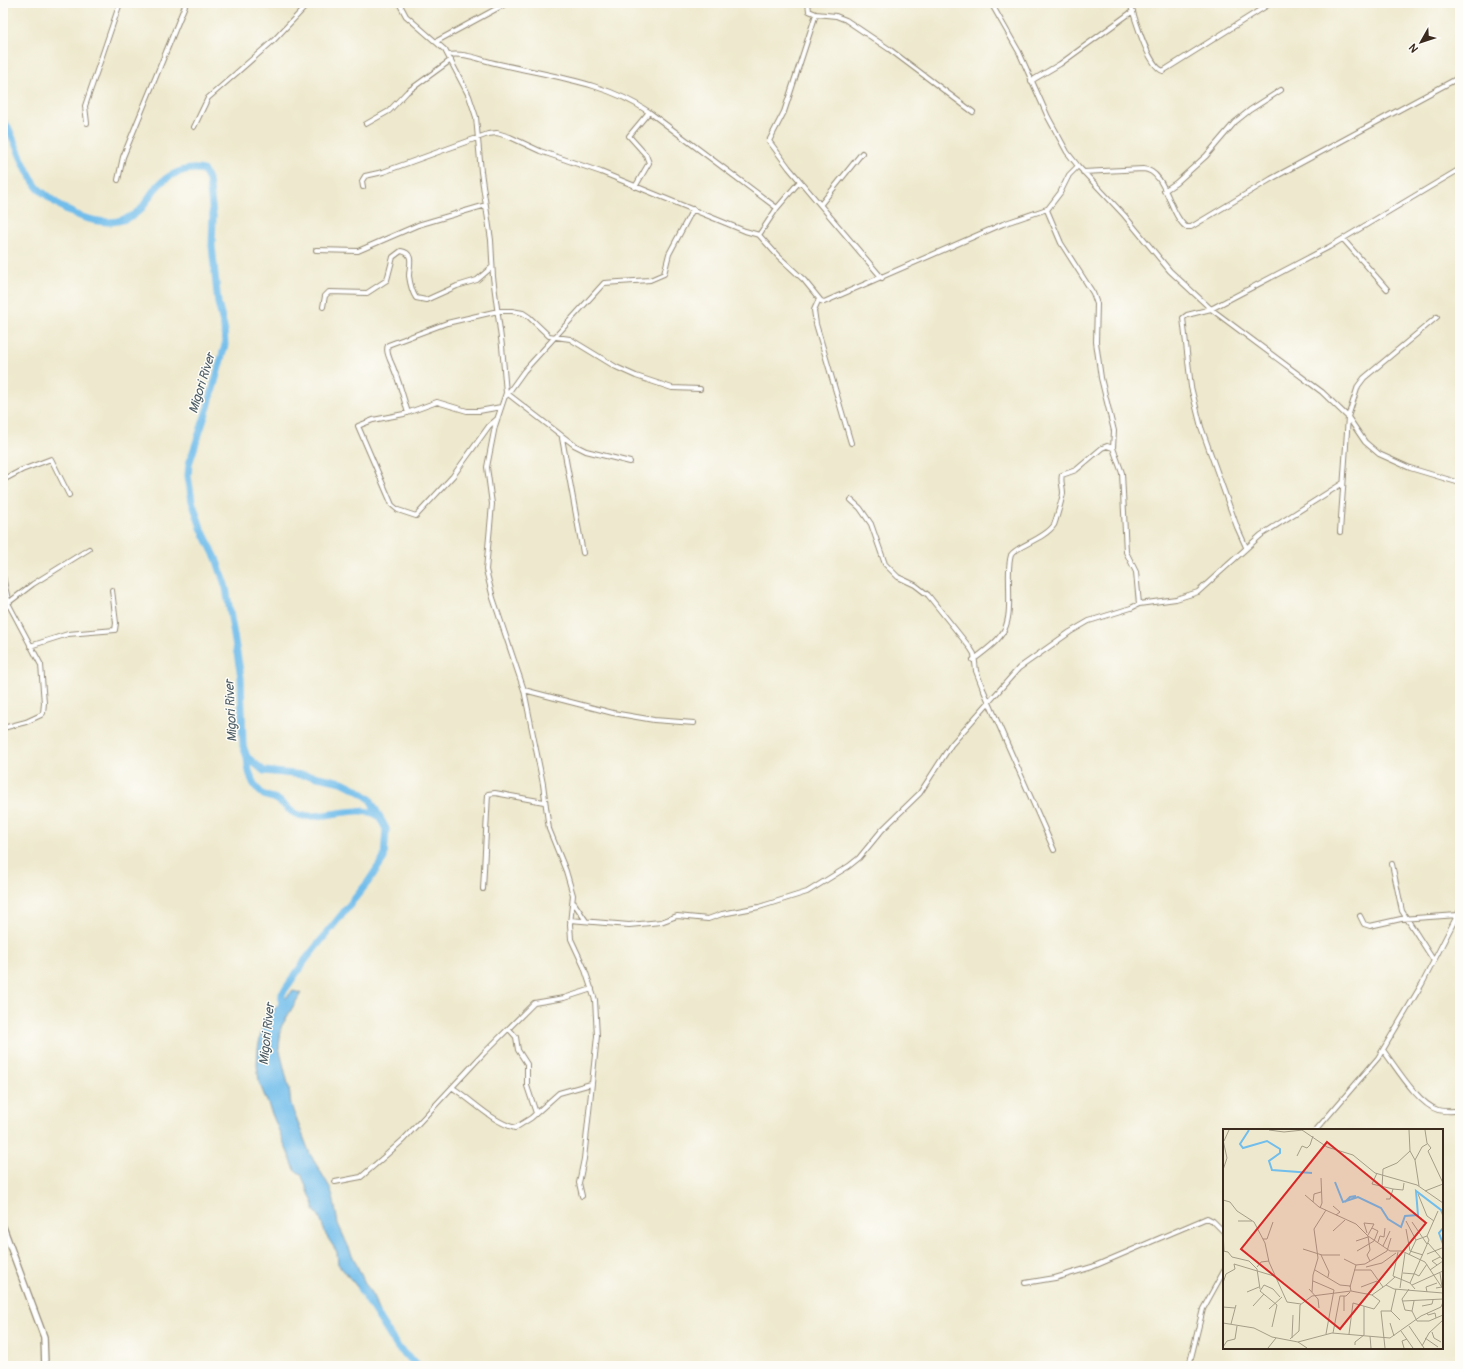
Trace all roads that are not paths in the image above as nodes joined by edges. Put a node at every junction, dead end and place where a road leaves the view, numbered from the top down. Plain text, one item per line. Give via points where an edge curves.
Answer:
1 (120, 3) edge
2 (186, 3) edge
3 (310, 3) edge
4 (399, 3) edge
5 (507, 3) edge
6 (808, 3) edge
7 (991, 3) edge
8 (1130, 3) edge
9 (1271, 3) edge
10 (1133, 11) junction
11 (816, 14) junction
12 (437, 41) junction
13 (450, 57) junction
14 (1460, 77) edge
15 (1031, 81) junction
16 (1281, 90) dead end
17 (649, 112) junction
18 (973, 112) dead end
19 (87, 123) dead end
20 (366, 124) dead end
21 (194, 128) dead end
22 (478, 138) junction
23 (862, 153) dead end
24 (1078, 166) junction
25 (1460, 169) edge
26 (1083, 172) junction
27 (118, 180) dead end
28 (800, 181) junction
29 (362, 187) dead end
30 (635, 187) junction
31 (1164, 191) junction
32 (821, 204) junction
33 (486, 205) junction
34 (777, 208) junction
35 (693, 209) junction
36 (1047, 209) junction
37 (759, 235) junction
38 (1343, 239) junction
39 (316, 250) dead end
40 (492, 267) junction
41 (882, 278) junction
42 (1387, 289) dead end
43 (819, 299) junction
44 (323, 307) dead end
45 (1211, 309) junction
46 (498, 311) junction
47 (1437, 316) dead end
48 (556, 337) junction
49 (700, 389) dead end
50 (508, 394) junction
51 (504, 400) junction
52 (501, 407) junction
53 (408, 413) junction
54 (1348, 417) junction
55 (497, 419) junction
56 (562, 438) junction
57 (851, 443) dead end
58 (1113, 448) junction
59 (630, 462) dead end
60 (3, 480) edge
61 (1343, 483) junction
62 (1460, 483) edge
63 (69, 495) dead end
64 (851, 500) dead end
65 (1340, 532) dead end
66 (1246, 547) junction
67 (89, 549) dead end
68 (583, 553) dead end
69 (3, 576) edge
70 (112, 590) dead end
71 (8, 604) junction
72 (1139, 604) junction
73 (3, 607) edge
74 (30, 646) junction
75 (973, 660) junction
76 (524, 690) junction
77 (989, 702) junction
78 (694, 723) dead end
79 (3, 728) edge
80 (544, 802) junction
81 (1054, 850) dead end
82 (1392, 864) dead end
83 (483, 889) dead end
84 (574, 902) junction
85 (1460, 910) edge
86 (1458, 915) junction
87 (1360, 916) dead end
88 (1407, 918) junction
89 (570, 920) junction
90 (586, 921) junction
91 (1434, 961) junction
92 (592, 989) junction
93 (509, 1029) junction
94 (1383, 1050) junction
95 (591, 1084) junction
96 (453, 1088) junction
97 (1460, 1111) edge
98 (536, 1113) junction
99 (1317, 1129) edge
100 (335, 1182) dead end
101 (582, 1196) dead end
102 (3, 1227) edge
103 (1223, 1231) edge
104 (1223, 1273) edge
105 (1025, 1283) dead end
106 (44, 1366) edge
107 (1189, 1366) edge

1 - 19 street via 85,106
2 - 27 street via 123,157
3 - 21 street via 274,40 208,98
4 - 12 street via 406,16
5 - 12 street
6 - 11 street via 809,11
7 - 15 street via 1019,52
8 - 10 street
9 - 10 street via 1163,71 1158,69 1149,53
10 - 15 street via 1060,64
11 - 18 street via 846,20
11 - 28 street via 784,112 769,142
12 - 13 street
13 - 17 street via 469,56 595,87 631,101
13 - 20 street via 388,111
13 - 22 street via 472,102
14 - 31 street via 1271,179 1191,227 1186,227 1180,221
15 - 24 street via 1061,142
16 - 31 street via 1235,122 1206,156
17 - 30 street via 629,136 649,163
17 - 34 street
22 - 29 street via 365,176
22 - 30 street via 502,134
22 - 33 street
23 - 32 street
24 - 26 street
24 - 36 street via 1069,175 1060,193
25 - 38 street
26 - 31 street via 1148,169 1157,175
26 - 45 street via 1124,215 1164,264
28 - 32 street
28 - 34 street
30 - 35 street
32 - 41 street
33 - 39 street via 418,225 358,250
33 - 40 street
34 - 37 street
35 - 37 street
35 - 48 street via 669,254 663,274 647,281 604,283
36 - 41 street via 1003,224
36 - 58 street via 1065,250 1096,299 1096,342 1101,378 1114,431
37 - 43 street via 804,280
38 - 42 street
38 - 45 street
40 - 44 street via 477,280 421,301 413,292 409,275 409,256 401,251 393,257 384,283 365,294 330,292 325,296
40 - 46 street
41 - 43 street via 828,302
43 - 57 street via 814,310 816,324
45 - 54 street via 1322,392
45 - 66 street via 1183,318 1190,381 1201,427
46 - 48 street via 523,313 548,336
46 - 51 street via 506,393
46 - 53 street via 438,326 387,346 398,374
47 - 54 street via 1360,381
48 - 49 street via 570,339 616,367 644,380 672,388
48 - 50 street via 524,371
50 - 51 street
50 - 56 street
51 - 52 street
52 - 53 street via 467,411 439,402
52 - 55 street
53 - 55 street via 373,420 358,426 392,505 412,515 419,513 448,482 489,426
54 - 61 street
54 - 62 street via 1365,442 1379,454 1410,468
55 - 76 street via 487,467 492,504 486,570 492,598
56 - 59 street via 586,451
56 - 68 street
58 - 72 street via 1122,473 1126,552 1136,572
58 - 75 street via 1102,448 1076,470 1062,475 1063,495 1054,525 1036,540 1011,555 1010,613 1006,631
60 - 63 street via 51,459
61 - 65 street
61 - 66 street via 1281,521
64 - 75 street via 871,524 885,564 898,577 928,595 971,648
66 - 72 street via 1198,592
67 - 71 street via 33,584
69 - 71 street
70 - 74 street via 115,630 68,634
71 - 73 street
71 - 74 street
72 - 77 street via 1093,620 1070,632 1019,668
74 - 79 street via 42,665 43,712 26,722
75 - 77 street
76 - 78 street via 613,713
76 - 80 street via 543,784
77 - 81 street
77 - 90 street via 947,750 920,793 882,830 859,858 807,892 708,919 677,916 661,922 629,925
80 - 83 street via 489,794
80 - 84 street via 549,829 566,872
82 - 88 street via 1401,905
84 - 89 street
84 - 90 street
85 - 86 street
86 - 88 street
86 - 91 street
87 - 88 street via 1364,924 1370,926
88 - 91 street
89 - 90 street
89 - 92 street via 571,939
91 - 94 street
92 - 93 street via 564,998 534,1003
92 - 95 street via 598,1036
93 - 96 street
93 - 98 street via 516,1037 518,1050 527,1064 527,1086
94 - 97 street via 1425,1103 1437,1109
94 - 99 street via 1370,1069
95 - 98 street via 559,1093
95 - 101 street via 584,1159 579,1183
96 - 98 street via 480,1109 512,1128 521,1126
96 - 100 street via 403,1140 361,1177
102 - 106 street via 44,1337
103 - 105 street via 1211,1220 1205,1219 1096,1265 1055,1278
104 - 107 street via 1203,1309

